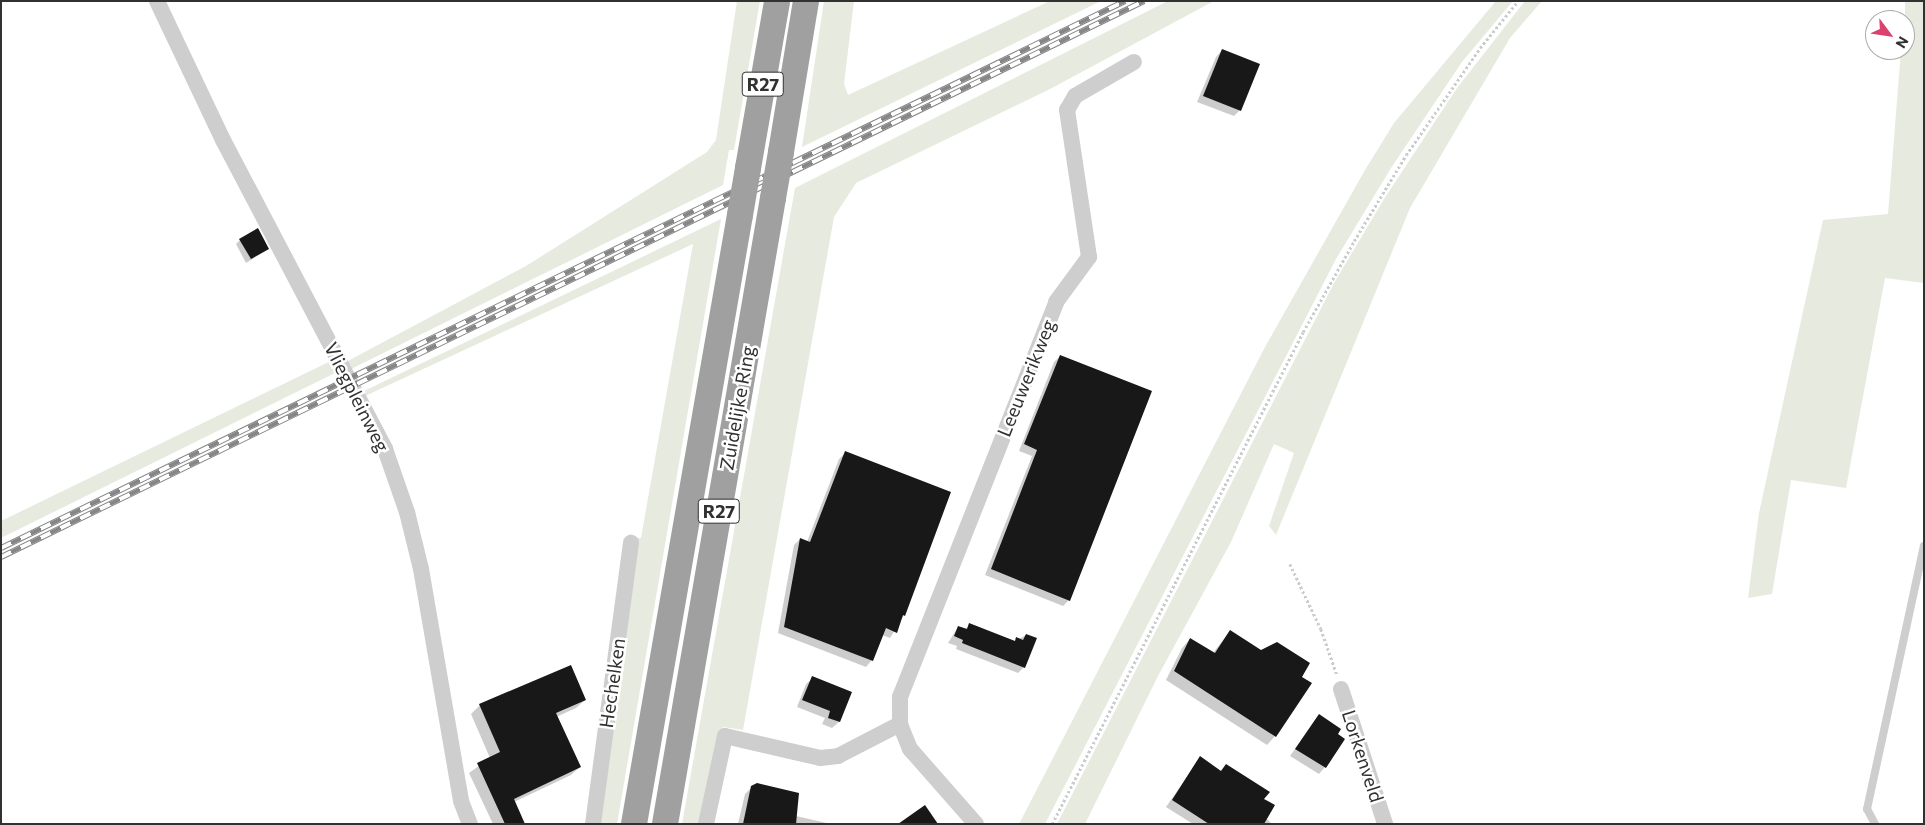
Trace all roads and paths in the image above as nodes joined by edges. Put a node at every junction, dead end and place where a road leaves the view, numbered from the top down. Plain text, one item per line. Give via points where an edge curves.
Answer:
1 (157, 1) edge
2 (777, 1) edge
3 (806, 1) edge
4 (1518, 1) edge
5 (1134, 62) dead end
6 (631, 543) dead end
7 (1924, 546) edge
8 (1290, 564) dead end
9 (1340, 689) joint
10 (900, 724) junction
11 (470, 824) edge
12 (593, 824) edge
13 (634, 824) edge
14 (665, 824) edge
15 (706, 824) edge
16 (976, 824) edge
17 (1052, 824) edge
18 (1385, 824) edge
19 (1875, 824) edge

1 - 11 street, Vliegpleinweg via 223,140 385,449 407,512 421,568 461,801
2 - 13 highway, Zuidelijke Ring / R27, bridge
3 - 14 highway, Zuidelijke Ring / R27, bridge
4 - 17 path via 1480,48 1406,155 1350,249 1298,341
5 - 10 street, Leeuwerikweg via 1075,96 1067,110 1089,257 1056,302 900,697
6 - 12 street, Hechelken
7 - 19 lane via 1867,809
8 - 9 path via 1321,629
9 - 18 street, Lorkenveld
10 - 15 street via 838,756 820,758 725,736
10 - 16 street, Leeuwerikweg via 910,749

